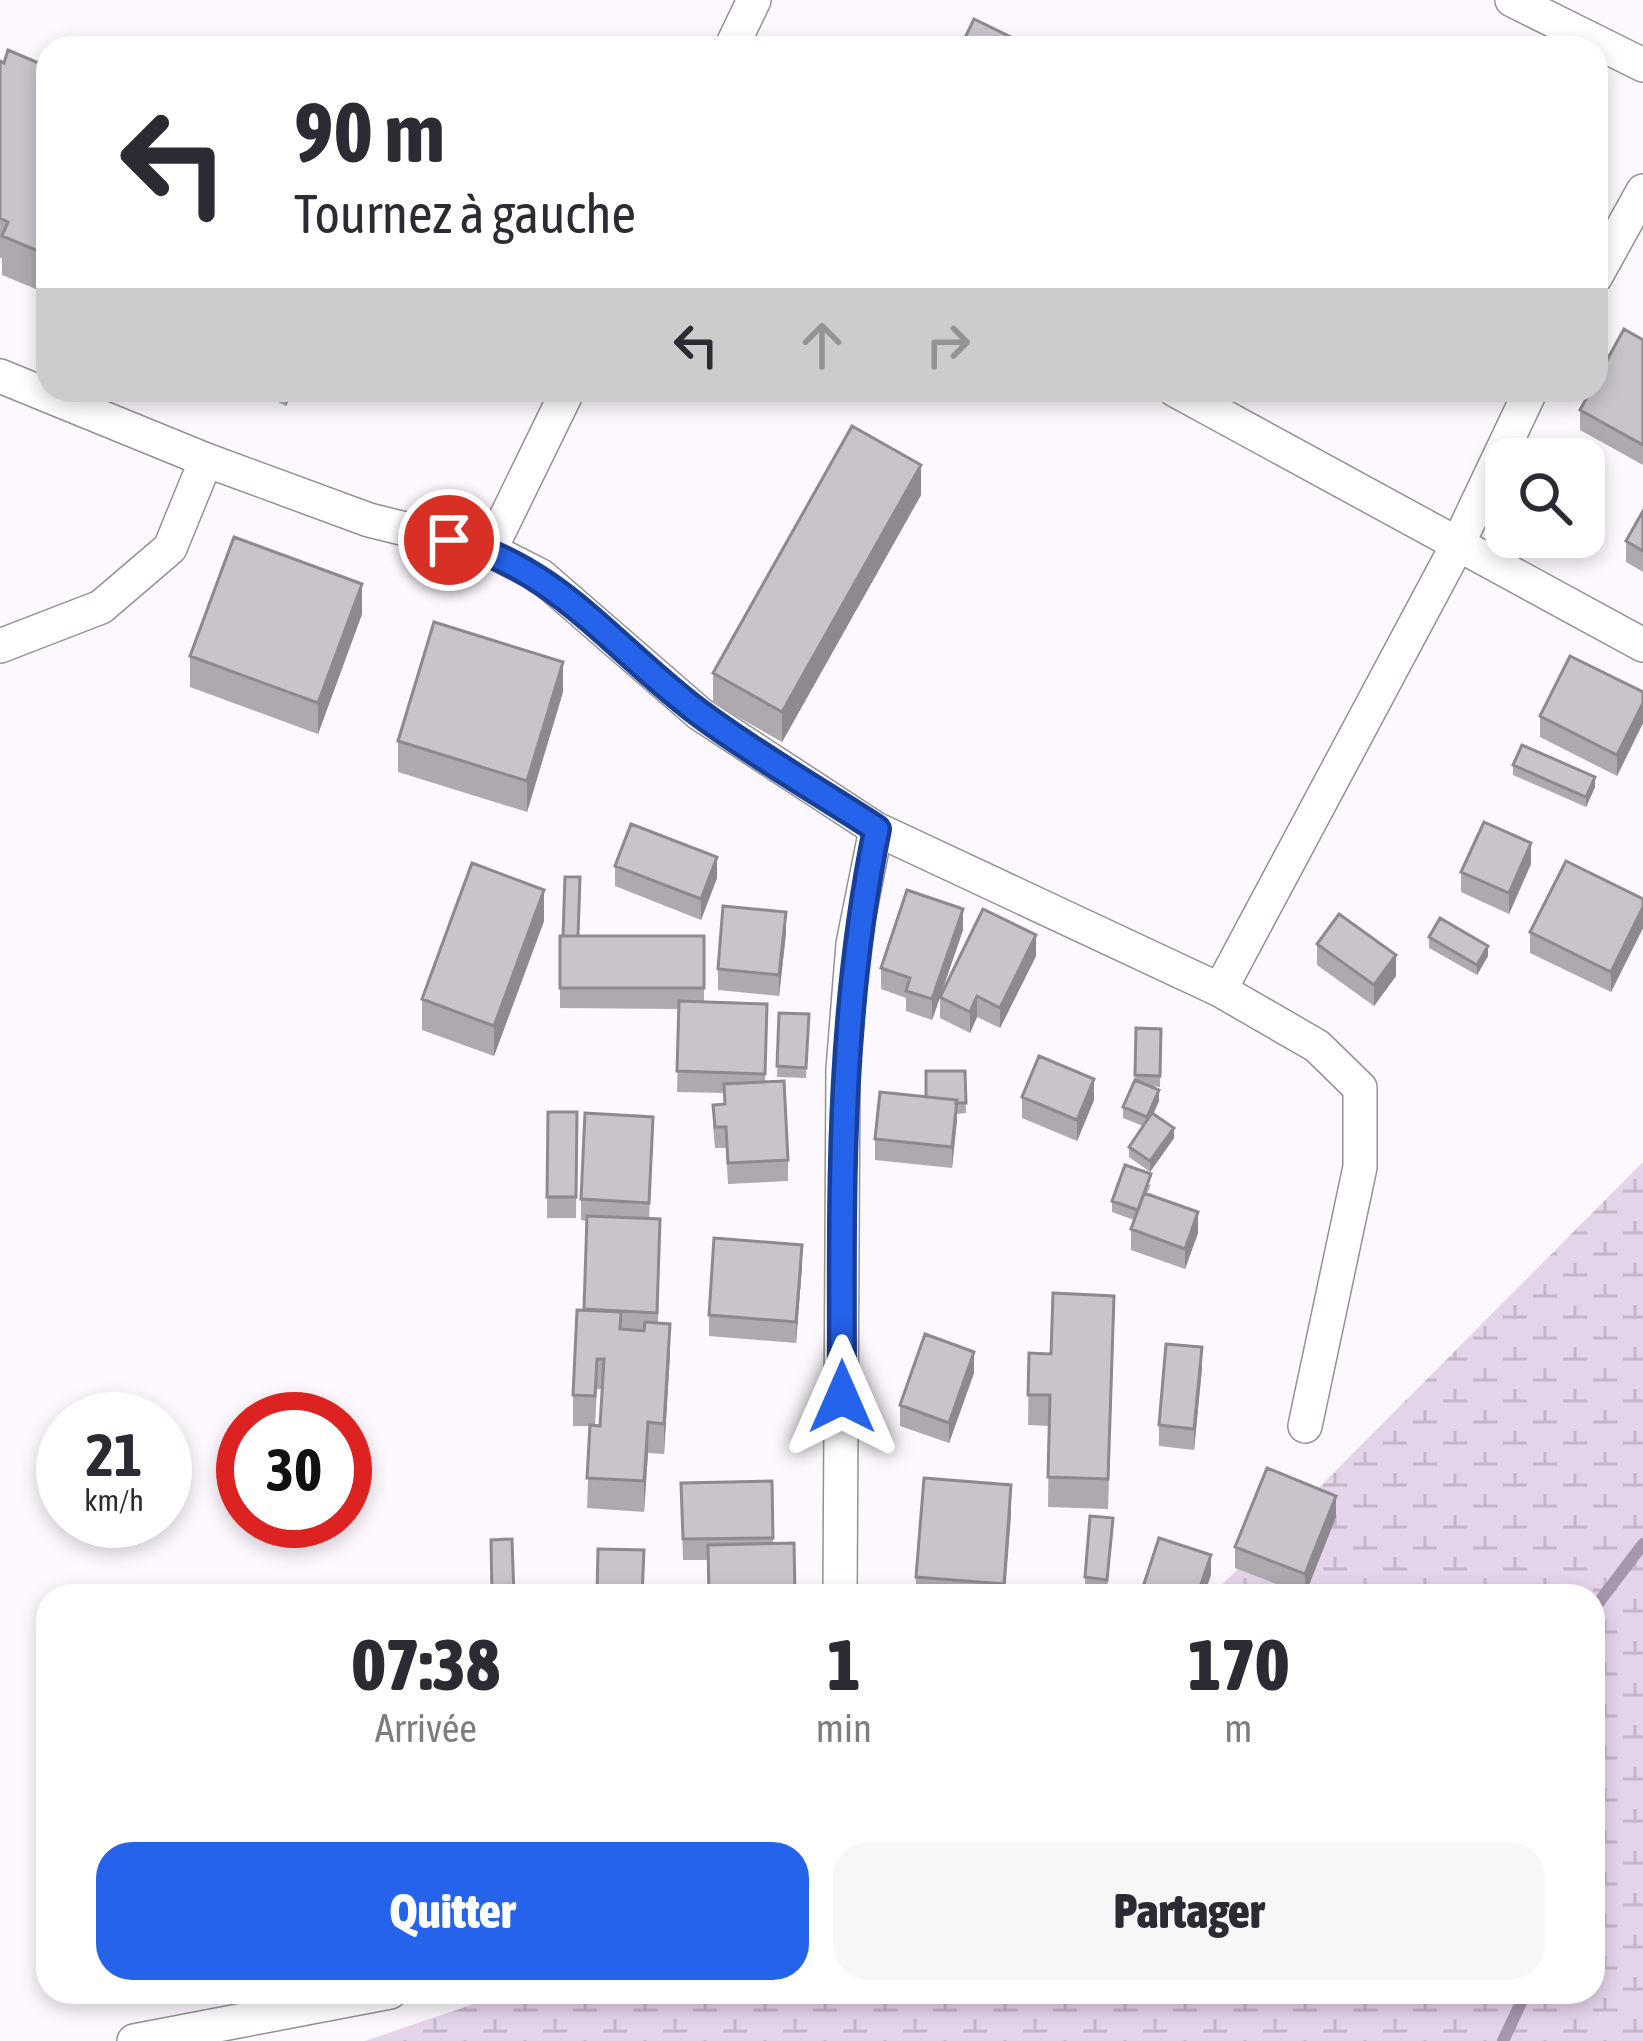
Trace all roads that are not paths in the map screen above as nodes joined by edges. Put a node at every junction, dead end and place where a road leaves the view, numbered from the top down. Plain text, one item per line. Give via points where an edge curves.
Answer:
1 (754, 0) edge
2 (1512, 0) edge
3 (737, 36) edge
4 (1585, 36) edge
5 (1608, 48) edge
6 (1643, 65) edge
7 (1643, 191) edge
8 (1608, 254) edge
9 (0, 376) edge
10 (36, 391) edge
11 (64, 402) edge
12 (562, 402) edge
13 (1197, 402) edge
14 (1525, 402) edge
15 (206, 460) junction
16 (1458, 544) junction
17 (490, 550) junction
18 (1643, 645) edge
19 (0, 646) edge
20 (877, 829) junction
21 (1220, 990) junction
22 (1305, 1426) dead end
23 (840, 1584) edge
24 (327, 2004) edge
25 (134, 2041) edge

1 - 3 street
2 - 4 street
5 - 6 street
7 - 8 street
9 - 10 street
11 - 15 street
12 - 17 street
13 - 16 street
14 - 16 street
15 - 17 street via 369,520
15 - 19 street via 170,548 101,607
16 - 18 street
16 - 21 street
17 - 20 street via 541,576 700,714
20 - 21 street
20 - 23 street via 854,944 843,1069
21 - 22 street via 1317,1046 1360,1088 1360,1167
24 - 25 street

